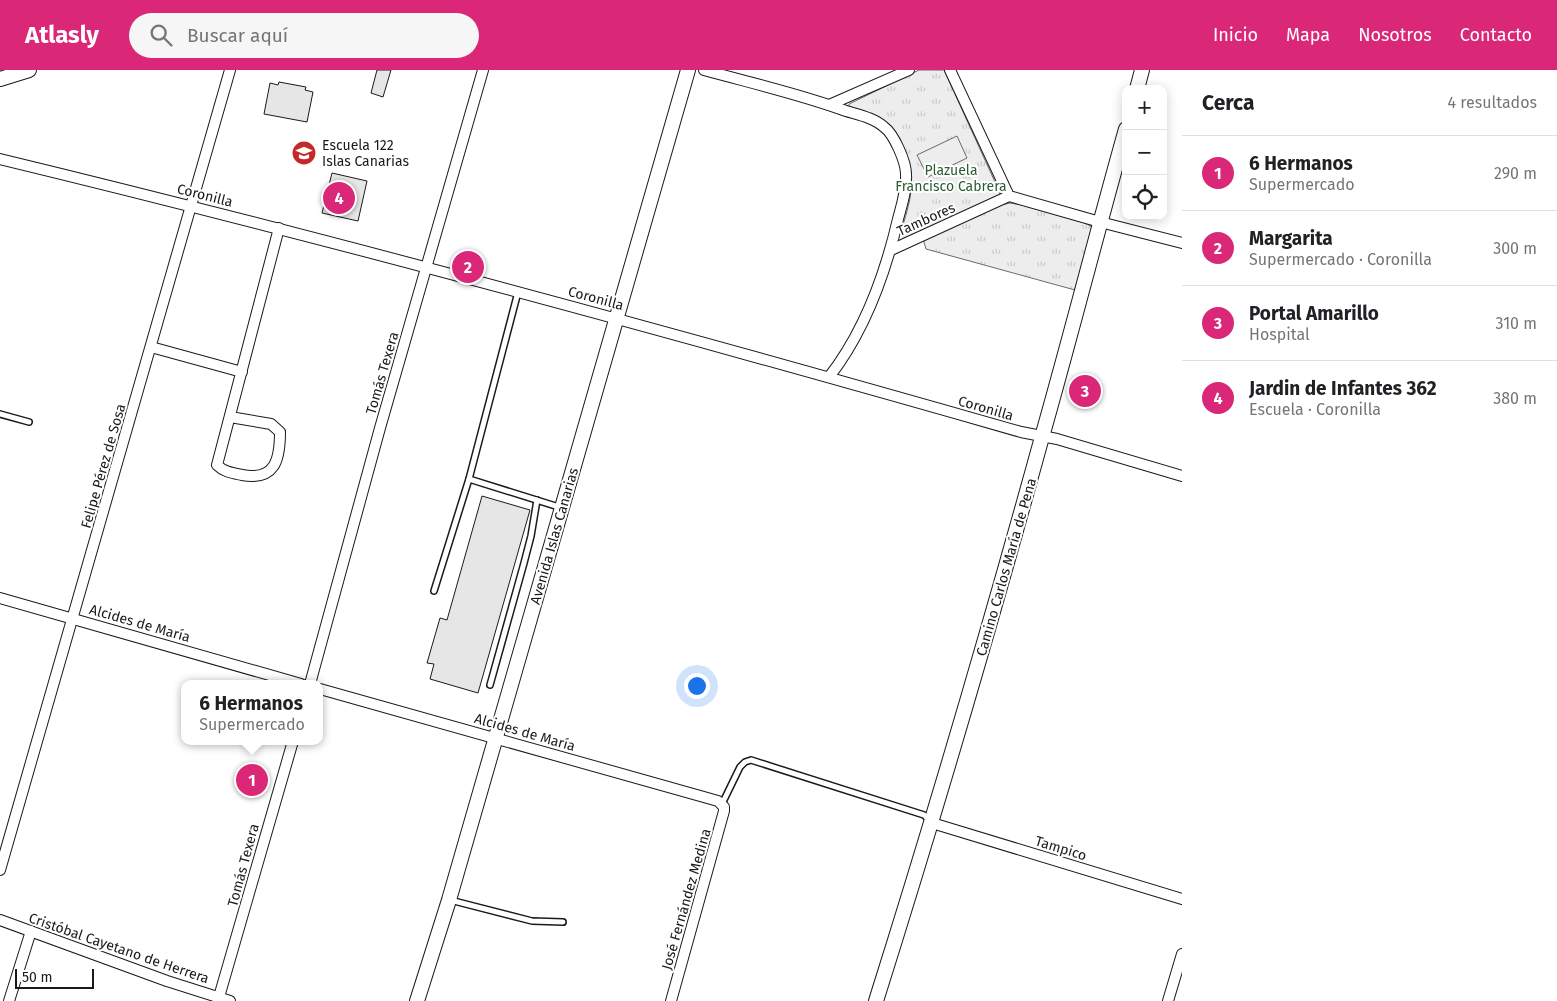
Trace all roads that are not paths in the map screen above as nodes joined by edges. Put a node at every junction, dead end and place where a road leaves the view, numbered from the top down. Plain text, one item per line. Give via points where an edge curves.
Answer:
1 (29, 70) edge
2 (230, 70) edge
3 (483, 70) edge
4 (688, 70) edge
5 (704, 70) edge
6 (909, 70) edge
7 (950, 70) edge
8 (1142, 70) edge
9 (0, 79) edge
10 (1138, 85) edge
11 (829, 105) junction
12 (1126, 130) edge
13 (0, 158) edge
14 (1009, 196) junction
15 (192, 205) junction
16 (1100, 222) junction
17 (279, 228) junction
18 (1182, 243) edge
19 (891, 250) junction
20 (427, 267) junction
21 (518, 292) junction
22 (617, 317) junction
23 (151, 347) junction
24 (242, 372) junction
25 (829, 377) junction
26 (0, 414) edge
27 (230, 417) junction
28 (29, 422) dead end
29 (1043, 436) junction
30 (1182, 476) edge
31 (469, 479) junction
32 (537, 500) junction
33 (562, 508) junction
34 (434, 591) dead end
35 (0, 598) edge
36 (74, 618) junction
37 (286, 680) edge
38 (311, 680) edge
39 (490, 685) dead end
40 (323, 690) edge
41 (496, 738) junction
42 (292, 745) edge
43 (722, 804) junction
44 (932, 823) junction
45 (0, 870) edge
46 (1182, 899) edge
47 (449, 900) junction
48 (0, 920) edge
49 (563, 922) dead end
50 (31, 932) junction
51 (1182, 954) edge
52 (219, 997) junction
53 (9, 1001) edge
54 (230, 1001) edge
55 (417, 1001) edge
56 (671, 1001) edge
57 (876, 1001) edge
58 (1168, 1001) edge

1 - 9 street
2 - 15 street, Felipe Pérez de Sosa
3 - 20 street, Tomás Texera
4 - 22 street, Avenida Islas Canarias
5 - 11 street, Tambores
6 - 11 street
7 - 14 street
8 - 10 street
11 - 19 street, Tambores via 874,120 886,128 902,158 906,186
12 - 16 street, Camino Carlos María de Pena
13 - 15 street, Coronilla
14 - 16 street
14 - 19 street, Tambores
15 - 17 street, Coronilla
15 - 23 street, Felipe Pérez de Sosa
16 - 18 street
16 - 29 street, Camino Carlos María de Pena
17 - 20 street, Coronilla
17 - 24 street
19 - 25 street via 859,333
20 - 21 street, Coronilla
20 - 38 street, Tomás Texera
21 - 22 street, Coronilla
21 - 31 lane
22 - 25 street, Coronilla
22 - 33 street, Avenida Islas Canarias
23 - 24 street
23 - 36 street, Felipe Pérez de Sosa
24 - 27 street
25 - 29 street, Coronilla
26 - 28 lane
27 - 27 street via 217,465 223,471 254,477 266,474 280,451 280,432 271,424
29 - 30 street, Coronilla
29 - 44 street, Camino Carlos María de Pena
31 - 32 lane
31 - 34 lane
32 - 33 lane
32 - 39 lane via 524,564
33 - 41 street, Avenida Islas Canarias
35 - 36 street, Alcides de María
36 - 37 street, Alcides de María
36 - 45 street, Felipe Pérez de Sosa
40 - 41 street, Alcides de María
41 - 43 street, Alcides de María
41 - 47 street, Avenida Islas Canarias
42 - 52 street, Tomás Texera
43 - 44 lane via 740,767 751,760 924,815
43 - 56 street, José Fernández Medina via 724,811
44 - 46 street, Tampico
44 - 57 street, Camino Carlos María de Pena
47 - 49 lane via 532,921
47 - 55 street, Avenida Islas Canarias
48 - 50 street, Cristóbal Cayetano de Herrera
50 - 52 street, Cristóbal Cayetano de Herrera
50 - 53 street
51 - 58 street
52 - 54 street, Cristóbal Cayetano de Herrera

